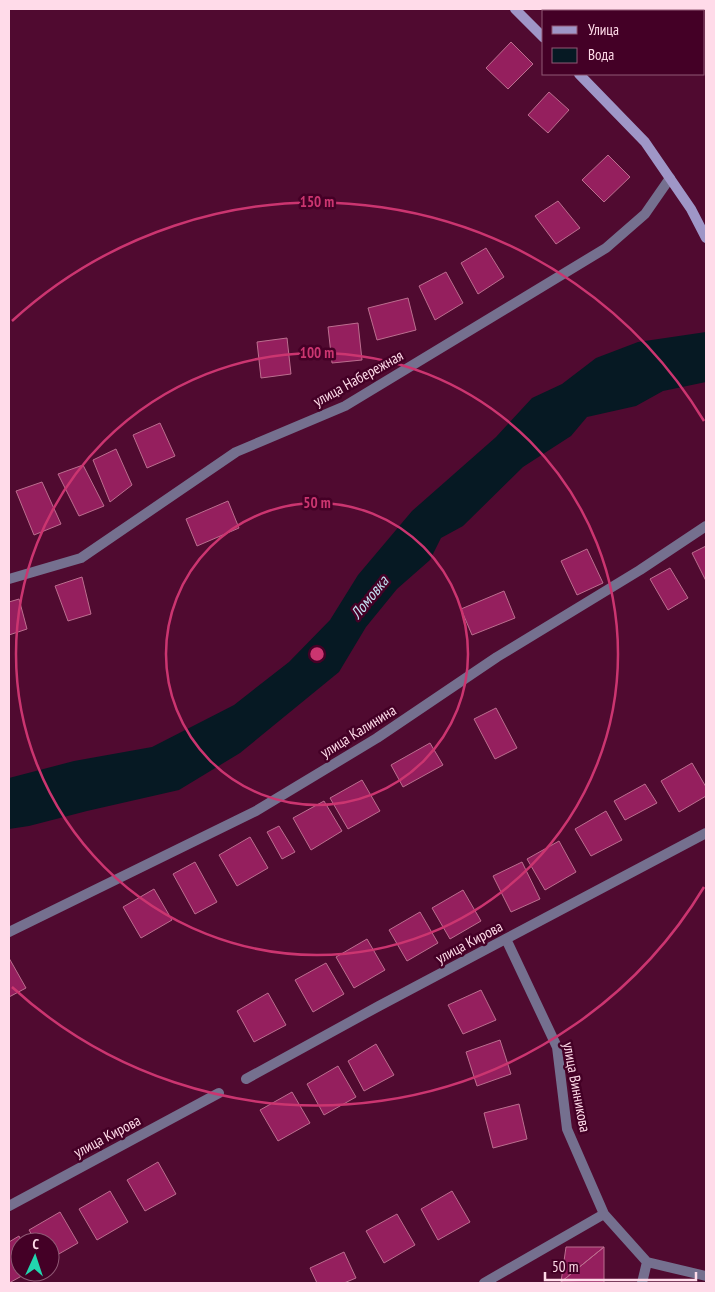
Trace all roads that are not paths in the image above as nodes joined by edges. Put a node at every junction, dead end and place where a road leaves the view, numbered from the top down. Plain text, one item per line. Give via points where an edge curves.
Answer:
1 (515, 9) edge
2 (542, 36) edge
3 (580, 75) edge
4 (670, 178) junction
5 (706, 238) edge
6 (706, 526) edge
7 (9, 579) edge
8 (706, 833) edge
9 (9, 932) edge
10 (506, 939) junction
11 (246, 1079) dead end
12 (220, 1093) dead end
13 (9, 1206) edge
14 (604, 1214) junction
15 (647, 1262) junction
16 (706, 1276) edge
17 (484, 1283) edge
18 (642, 1283) edge

1 - 2 street
3 - 4 street via 645,142
4 - 5 street
4 - 7 street, улица Набережная via 645,214 606,248 344,406 236,452 81,558
6 - 9 street, улица Калинина via 640,570 497,656 377,738 256,811
8 - 10 street, улица Кирова
10 - 11 street, улица Кирова
10 - 14 street, улица Винникова via 557,1047 567,1129
12 - 13 street, улица Кирова
14 - 15 street, улица Винникова
14 - 17 street
15 - 16 street
15 - 18 street

